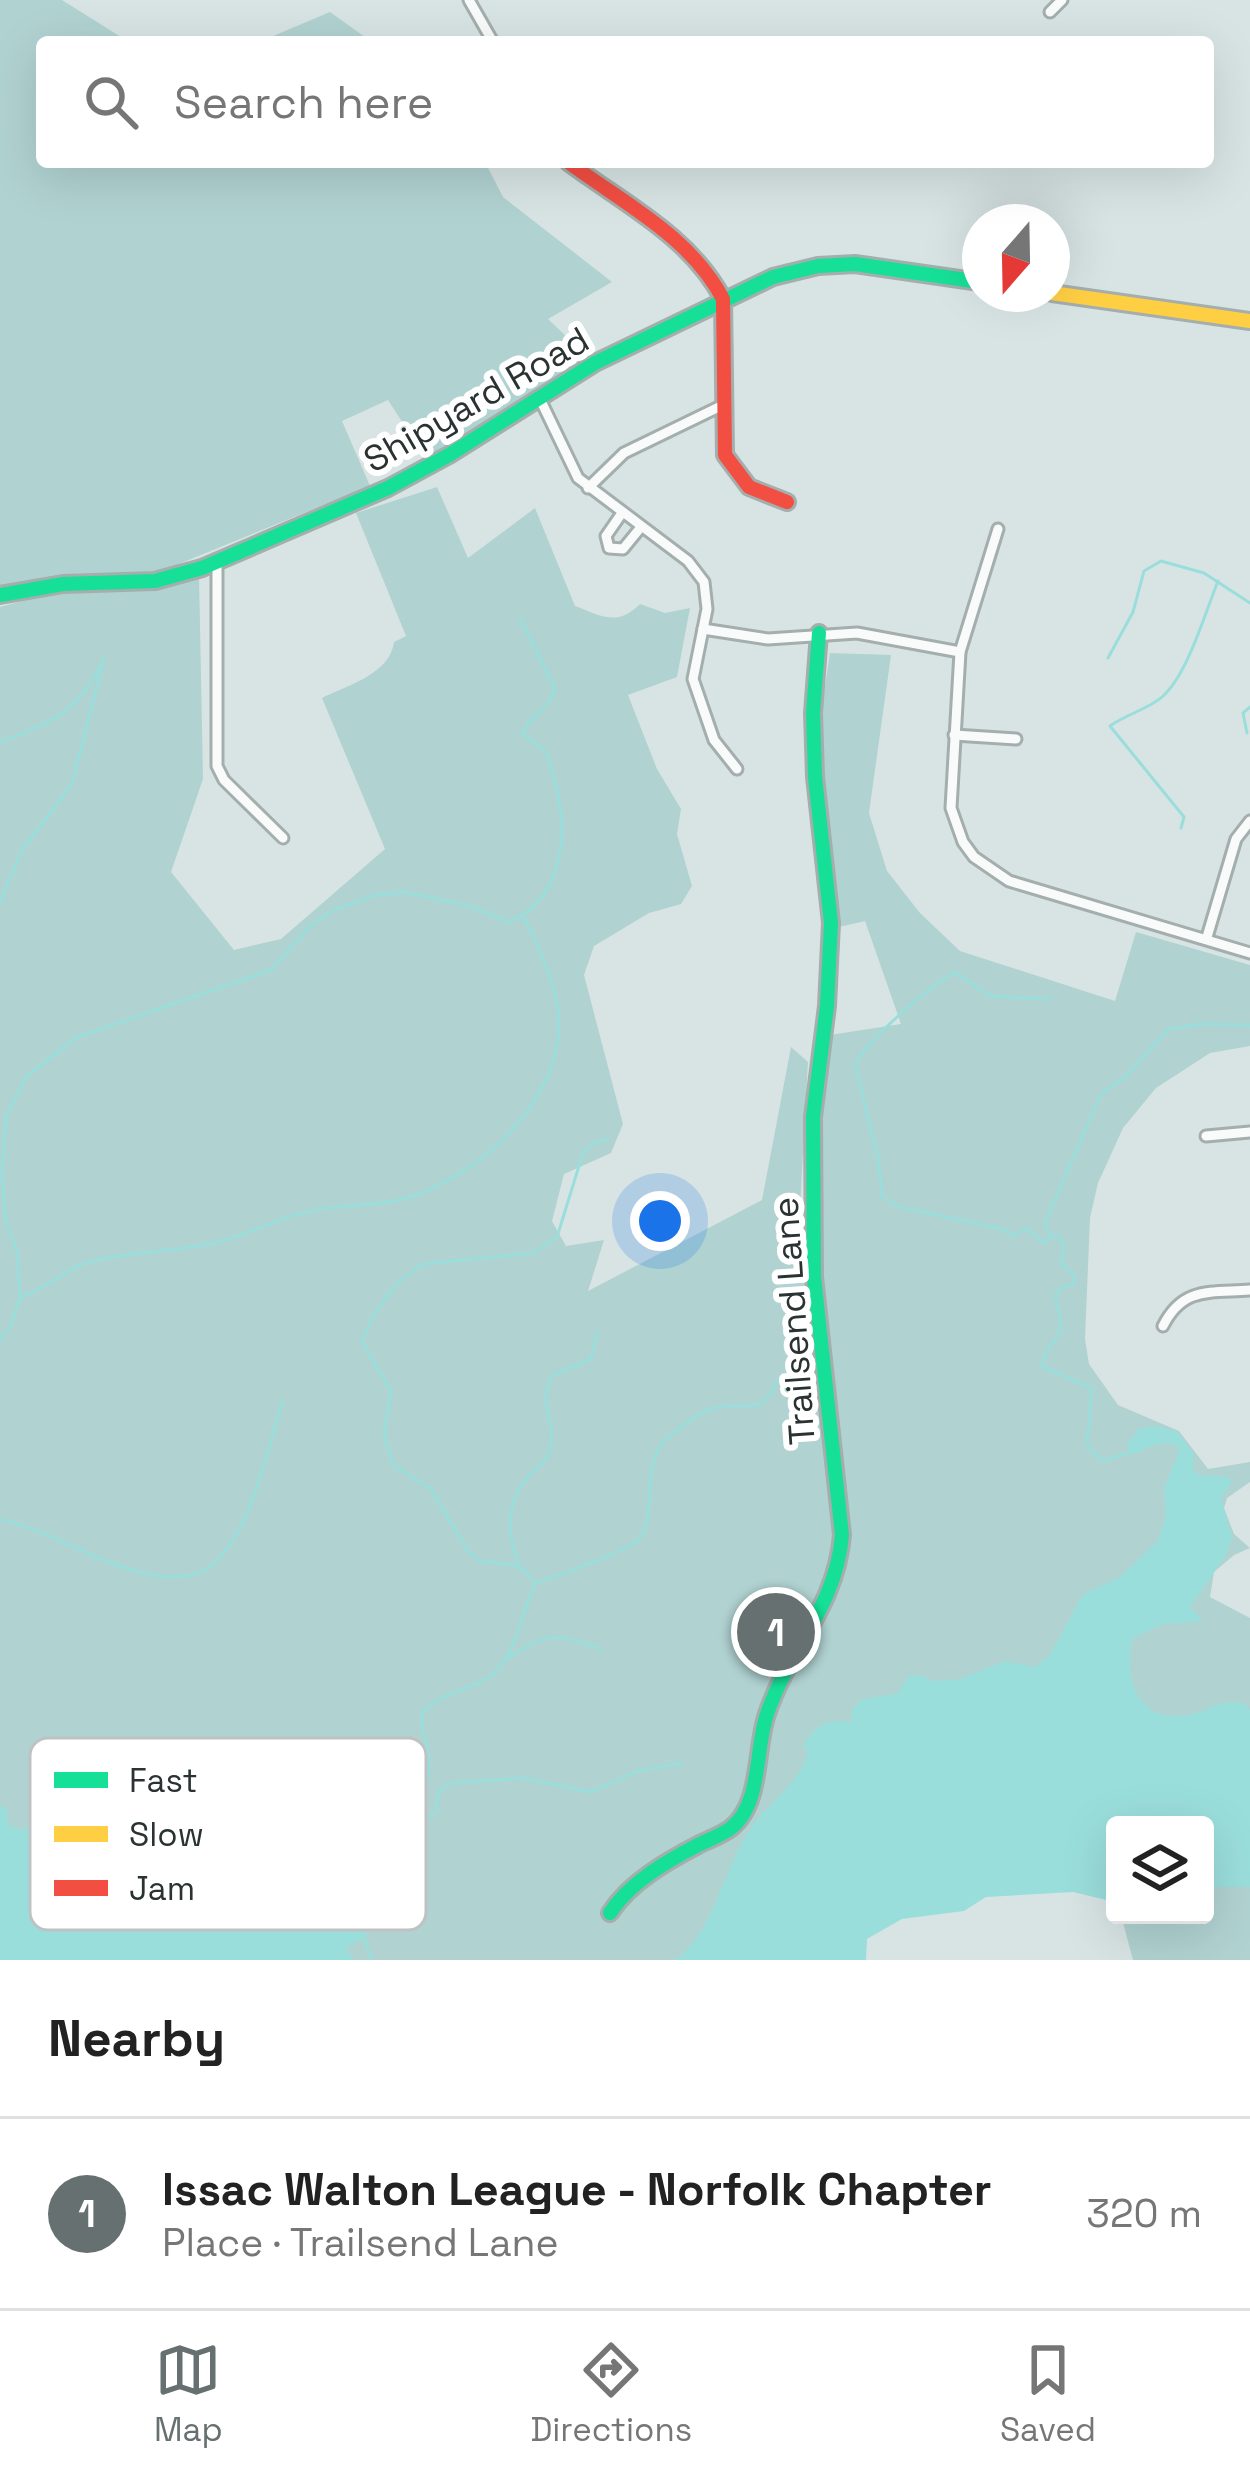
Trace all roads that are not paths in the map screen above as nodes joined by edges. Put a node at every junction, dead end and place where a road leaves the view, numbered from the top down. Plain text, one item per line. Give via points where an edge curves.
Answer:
1 (469, 0) edge
2 (1062, 0) edge
3 (1050, 12) dead end
4 (490, 36) edge
5 (576, 168) edge
6 (962, 280) edge
7 (1070, 296) edge
8 (723, 299) junction
9 (1250, 321) edge
10 (539, 397) junction
11 (723, 405) junction
12 (588, 488) junction
13 (787, 502) dead end
14 (622, 513) junction
15 (641, 526) junction
16 (998, 529) dead end
17 (217, 561) junction
18 (0, 595) edge
19 (703, 629) junction
20 (819, 633) junction
21 (960, 652) junction
22 (954, 735) junction
23 (1016, 739) dead end
24 (736, 770) dead end
25 (1250, 821) edge
26 (283, 838) dead end
27 (1207, 937) junction
28 (1250, 953) edge
29 (1250, 1132) edge
30 (1206, 1136) dead end
31 (1250, 1290) edge
32 (1163, 1326) dead end
33 (610, 1913) dead end

1 - 4 street
2 - 3 street
5 - 8 street via 694,258
6 - 8 street, Shipyard Road via 836,264 773,277
7 - 9 street
8 - 10 street, Shipyard Road
8 - 11 street
10 - 12 street
10 - 17 street, Shipyard Road via 425,469
11 - 12 street via 624,453
11 - 13 street via 731,470 760,495
12 - 14 street
14 - 15 street
14 - 15 street via 606,536 609,548 623,548
15 - 19 street via 704,582
16 - 21 street
17 - 18 street, Shipyard Road via 155,581
17 - 26 street via 218,771
19 - 20 street via 768,639
19 - 24 street via 693,679 714,740
20 - 21 street
20 - 33 street, Trailsend Lane via 815,777 831,923 813,1117 814,1277 840,1570 774,1695 756,1785 740,1819 667,1861
21 - 22 street
22 - 23 street
22 - 27 street via 954,821 987,869
25 - 27 street
27 - 28 street
29 - 30 street
31 - 32 street via 1180,1300

